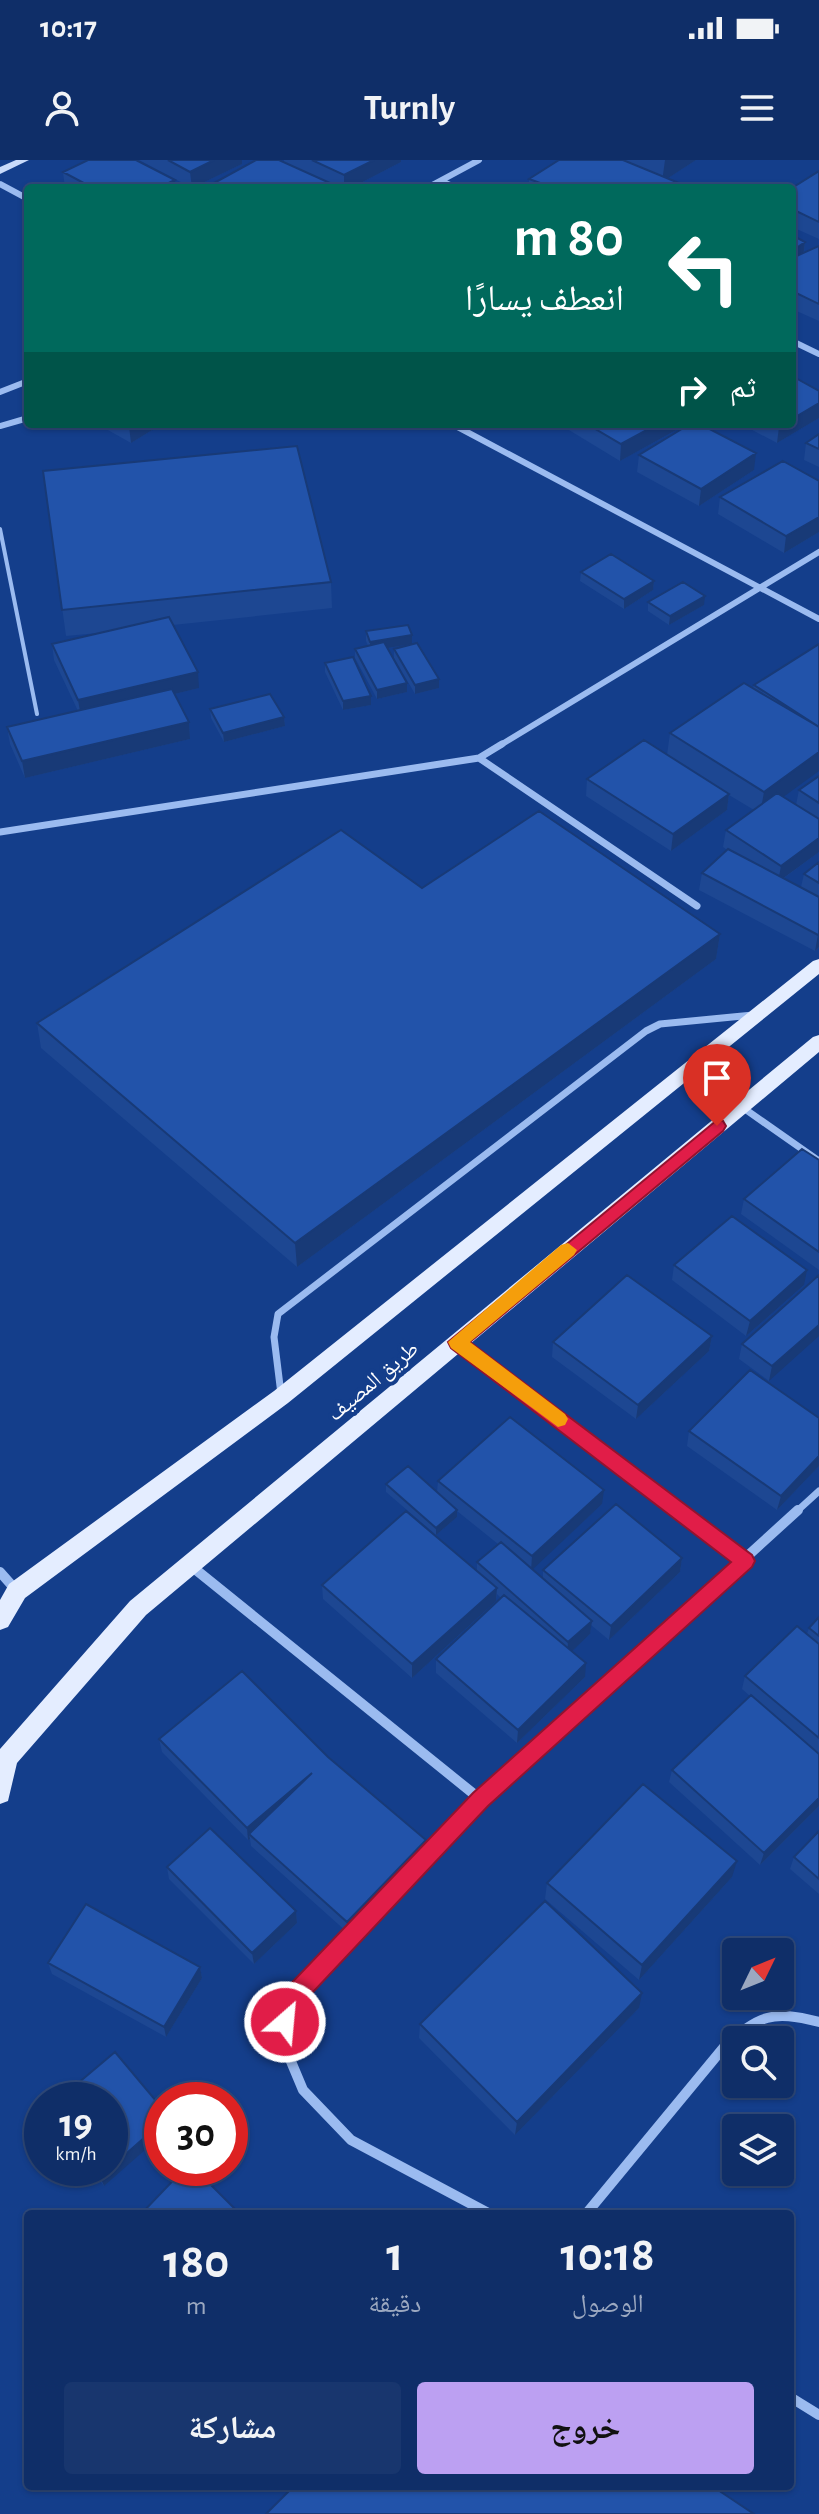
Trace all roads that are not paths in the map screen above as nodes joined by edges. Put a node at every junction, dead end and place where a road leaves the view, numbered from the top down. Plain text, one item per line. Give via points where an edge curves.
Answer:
1 (24, 160) edge
2 (479, 160) edge
3 (0, 171) edge
4 (441, 181) junction
5 (0, 184) edge
6 (435, 184) edge
7 (448, 184) edge
8 (24, 197) edge
9 (796, 343) edge
10 (819, 354) edge
11 (24, 383) edge
12 (0, 392) edge
13 (24, 419) edge
14 (0, 426) edge
15 (459, 428) edge
16 (0, 529) edge
17 (819, 552) edge
18 (761, 590) junction
19 (819, 619) edge
20 (37, 714) dead end
21 (479, 758) junction
22 (0, 832) edge
23 (697, 906) dead end
24 (819, 965) edge
25 (758, 1015) junction
26 (819, 1042) edge
27 (741, 1106) junction
28 (819, 1161) edge
29 (457, 1342) junction
30 (281, 1397) junction
31 (819, 1491) edge
32 (745, 1561) junction
33 (190, 1564) junction
34 (0, 1572) edge
35 (17, 1591) junction
36 (0, 1620) edge
37 (0, 1793) edge
38 (480, 1799) junction
39 (819, 2022) edge
40 (482, 2210) edge
41 (589, 2210) edge
42 (794, 2399) edge
43 (819, 2415) edge

1 - 3 street
2 - 4 street
4 - 6 street
4 - 7 street
5 - 8 street
9 - 10 street
11 - 12 street
13 - 14 street
15 - 18 street
16 - 20 lane
17 - 18 street
18 - 19 street
18 - 21 street
21 - 22 street
21 - 23 street
24 - 25 main road, طريق المصيف
25 - 30 main road, طريق المصيف
25 - 30 street via 660,1024 646,1031 278,1314 274,1337
26 - 27 main road, طريق المصيف
27 - 28 street
27 - 29 main road, طريق المصيف
29 - 32 street
29 - 33 main road, طريق المصيف
30 - 35 main road, طريق المصيف
31 - 32 street
32 - 38 street
33 - 37 main road, طريق المصيف via 138,1608 7,1758
33 - 38 street
34 - 35 street
35 - 36 main road, طريق المصيف
38 - 40 street via 288,2003 282,2040 303,2090 351,2140
39 - 41 street via 782,2012 746,2027
42 - 43 street

